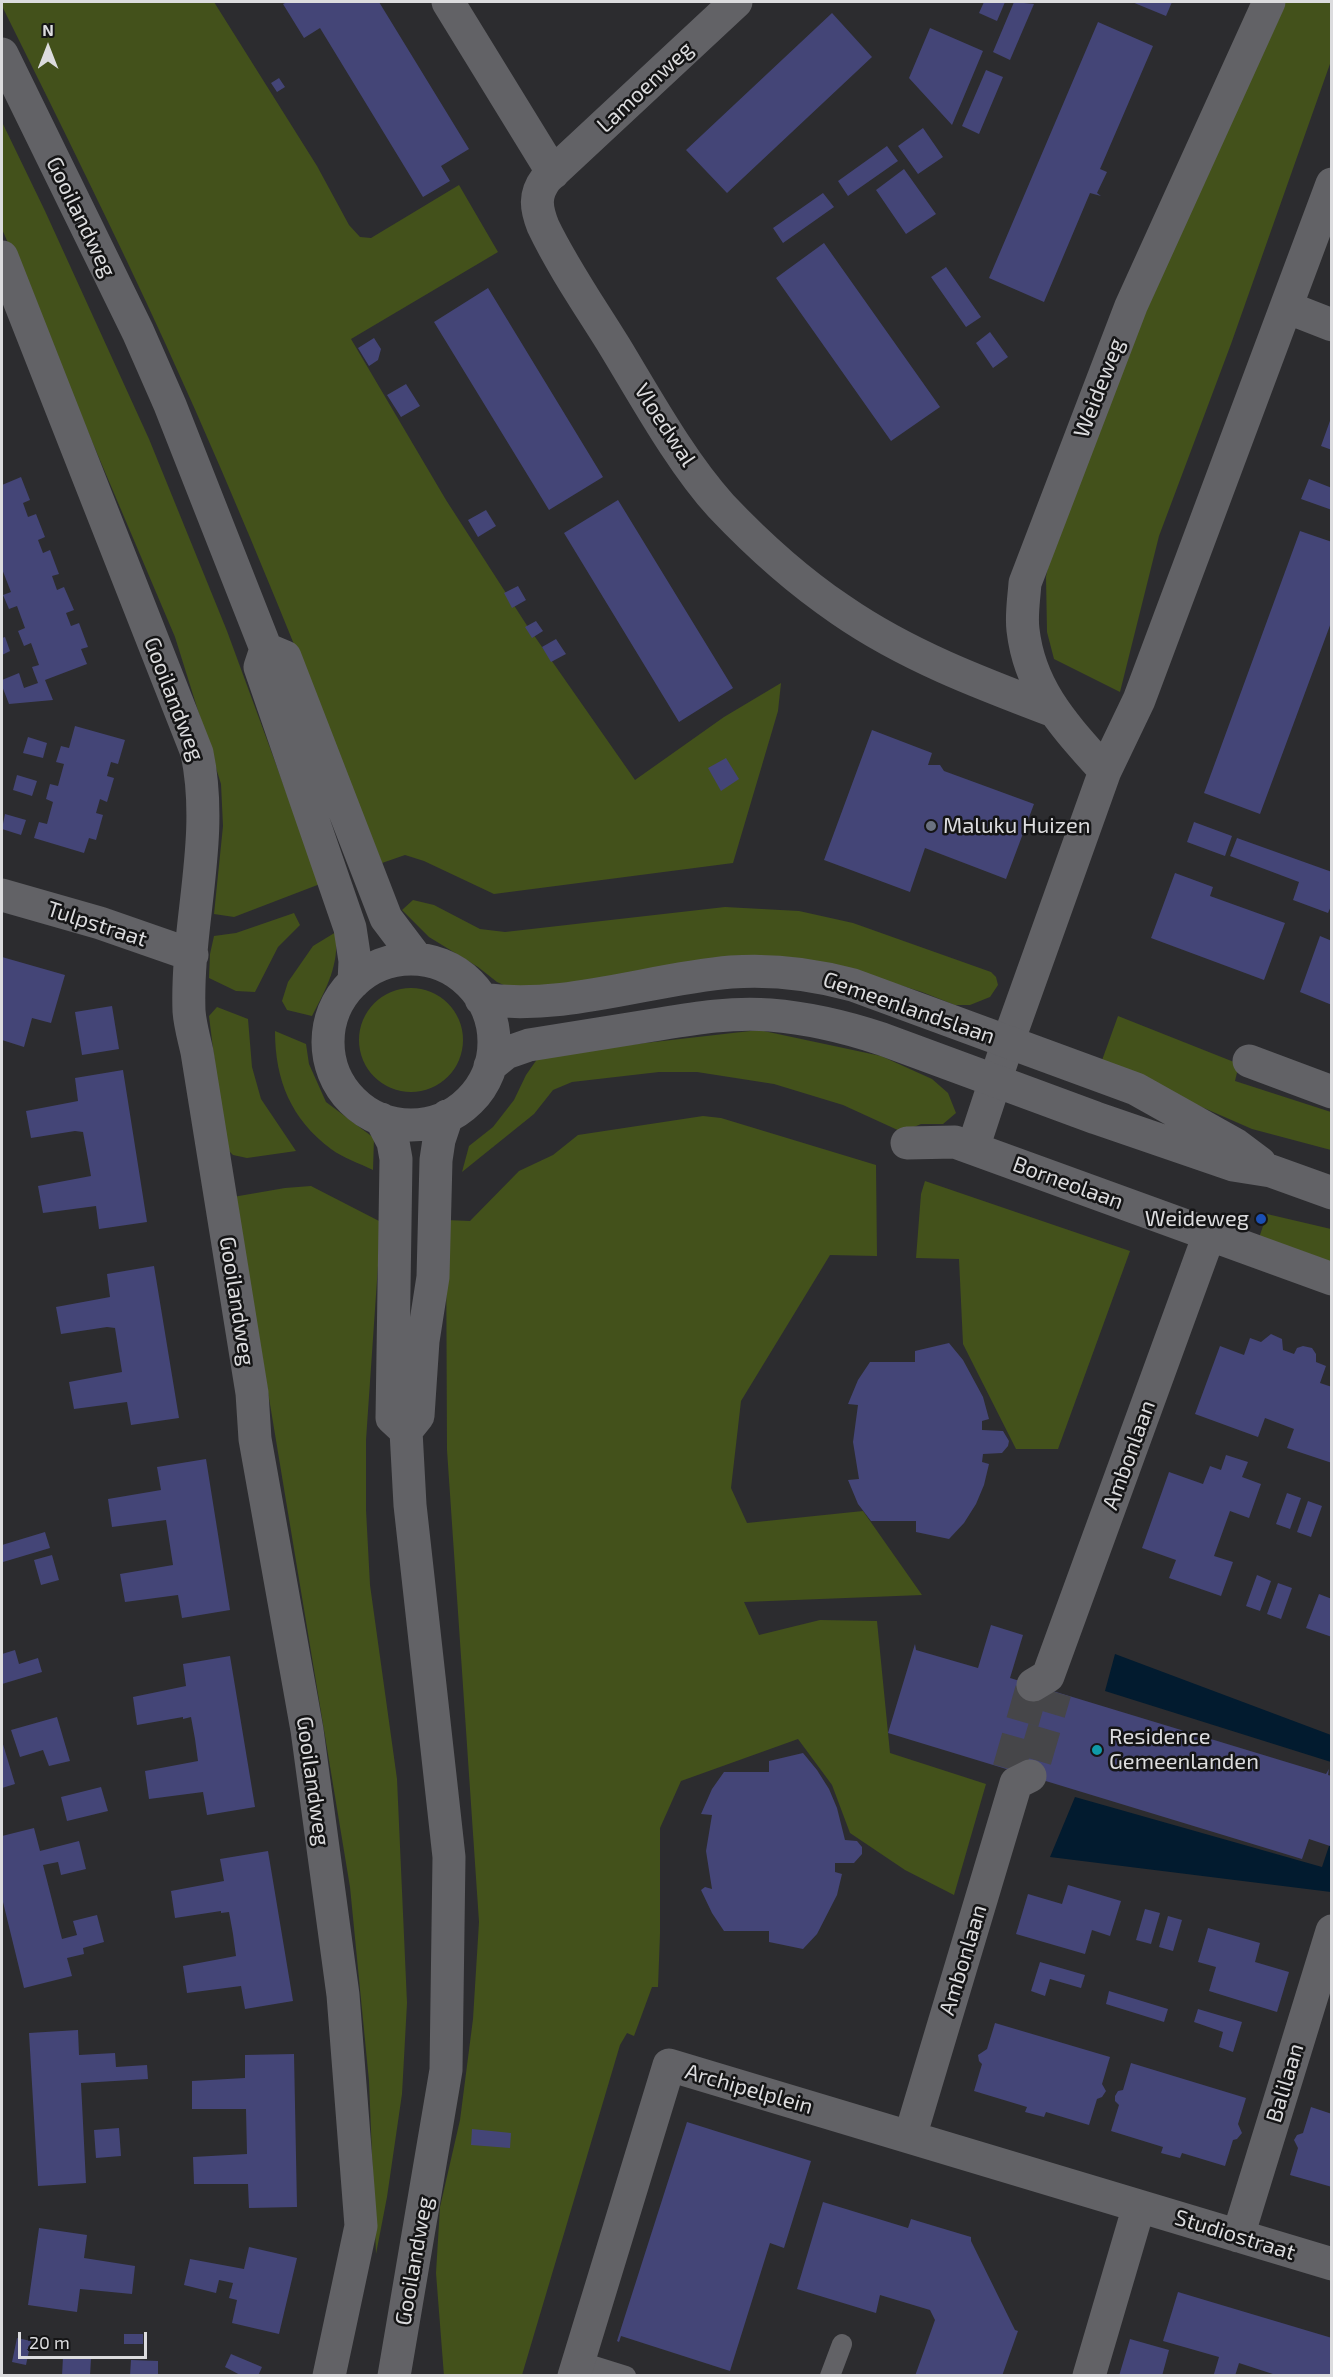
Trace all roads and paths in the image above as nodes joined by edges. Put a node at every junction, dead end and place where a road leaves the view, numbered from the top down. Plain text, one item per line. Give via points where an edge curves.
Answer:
1 (448, 2) edge
2 (736, 2) edge
3 (1269, 2) edge
4 (2, 54) edge
5 (553, 173) junction
6 (1332, 183) edge
7 (2, 257) edge
8 (1286, 307) junction
9 (1332, 325) edge
10 (266, 649) junction
11 (1054, 711) junction
12 (1105, 771) junction
13 (2, 895) edge
14 (192, 955) junction
15 (417, 959) junction
16 (354, 982) junction
17 (481, 999) junction
18 (1008, 1042) junction
19 (1249, 1061) dead end
20 (490, 1066) junction
21 (995, 1080) junction
22 (1332, 1092) edge
23 (447, 1116) junction
24 (381, 1119) junction
25 (907, 1143) dead end
26 (973, 1148) junction
27 (1271, 1171) junction
28 (1332, 1193) edge
29 (1209, 1235) junction
30 (1332, 1279) edge
31 (406, 1431) junction
32 (1045, 1684) tunnel mouth
33 (1018, 1776) tunnel mouth
34 (1332, 1931) edge
35 (910, 2137) junction
36 (1139, 2206) junction
37 (1238, 2236) junction
38 (1332, 2264) edge
39 (842, 2344) dead end
40 (576, 2368) edge
41 (328, 2376) edge
42 (394, 2376) edge
43 (626, 2376) edge
44 (830, 2376) edge
45 (1089, 2376) edge

1 - 5 street
2 - 5 street, Lamoenweg
3 - 11 street, Weideweg via 1131,306 1025,583 1023,628 1027,650 1041,691
4 - 10 street, Gooilandweg via 142,342
5 - 11 street, Vloedwal via 537,195 546,233 653,410 720,505 798,578 841,610 961,675
6 - 8 street
7 - 14 street, Gooilandweg via 197,753 204,825
8 - 9 street
8 - 12 street via 1139,700
10 - 15 street via 285,657 386,918
10 - 16 street, Gooilandweg via 260,668 350,928 356,961
11 - 12 street, Weideweg
12 - 18 street
13 - 14 street, Tulpstraat
14 - 41 street, Gooilandweg via 190,1021 252,1393 255,1439 307,1730 343,1995 361,2226
15 - 16 street via 383,964
15 - 17 street via 460,976
16 - 24 street via 343,993 330,1021 328,1054 346,1094
17 - 18 street, Gemeenlandslaan via 522,1003 730,972 794,972 853,985
17 - 20 street via 493,1031
18 - 21 street
18 - 27 street, Gemeenlandslaan via 1136,1089 1236,1144
19 - 22 street
20 - 21 street, Gemeenlandslaan via 506,1053 529,1045 749,1014 848,1028
20 - 23 street via 478,1090 459,1110
21 - 26 street
21 - 27 street, Gemeenlandslaan via 1233,1166
23 - 24 street via 414,1125
23 - 31 street, Gooilandweg via 436,1160 433,1277 423,1341 418,1416
24 - 31 street, Gooilandweg via 393,1142 396,1159 392,1418
25 - 26 street, Borneolaan via 956,1142
26 - 29 street, Borneolaan
27 - 28 street, Gemeenlandslaan
29 - 30 street, Borneolaan
29 - 32 street, Ambonlaan
31 - 42 street, Gooilandweg via 410,1505 449,1857 446,2070
33 - 35 street, Ambonlaan
34 - 37 street, Balilaan
35 - 36 street, Archipelplein
35 - 40 street, Archipelplein via 669,2066
36 - 37 street, Studiostraat
36 - 45 street
37 - 38 street, Studiostraat
39 - 44 lane
40 - 43 lane

